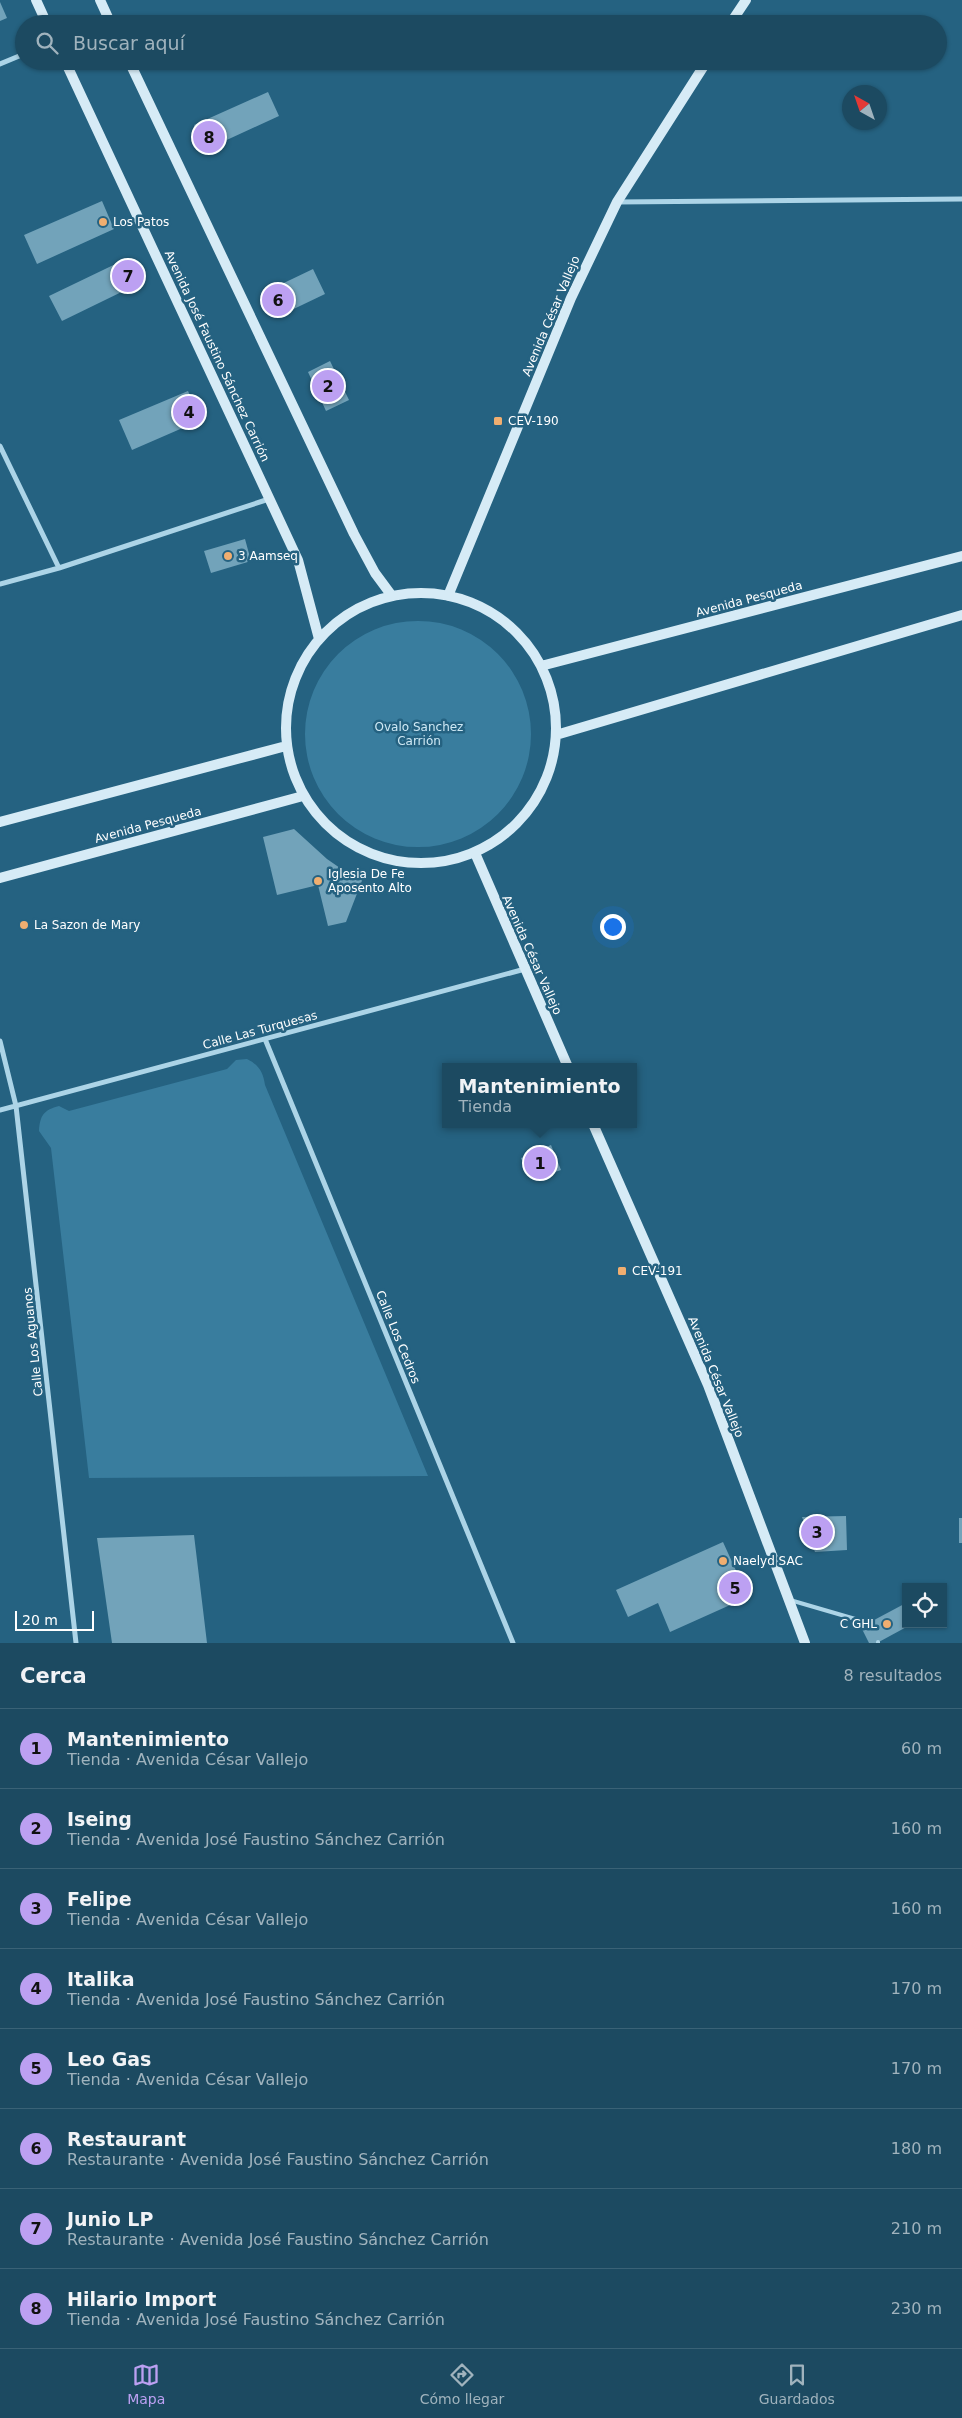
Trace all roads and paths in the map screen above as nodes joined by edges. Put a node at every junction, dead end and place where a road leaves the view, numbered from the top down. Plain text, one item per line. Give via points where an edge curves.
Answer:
1 (36, 0) edge
2 (100, 0) edge
3 (746, 0) edge
4 (44, 15) edge
5 (107, 15) edge
6 (736, 15) edge
7 (15, 58) edge
8 (0, 64) edge
9 (69, 70) edge
10 (133, 70) edge
11 (700, 70) edge
12 (962, 199) edge
13 (617, 202) junction
14 (0, 446) edge
15 (269, 498) junction
16 (962, 556) edge
17 (59, 568) junction
18 (0, 584) edge
19 (392, 596) junction
20 (448, 596) junction
21 (962, 614) edge
22 (319, 639) junction
23 (541, 666) junction
24 (556, 735) junction
25 (286, 746) junction
26 (303, 796) junction
27 (0, 822) edge
28 (475, 853) junction
29 (0, 878) edge
30 (525, 969) junction
31 (265, 1039) junction
32 (0, 1040) edge
33 (566, 1063) edge
34 (16, 1106) junction
35 (0, 1110) edge
36 (595, 1128) edge
37 (788, 1599) junction
38 (869, 1623) dead end
39 (76, 1643) edge
40 (513, 1643) edge
41 (805, 1643) edge

1 - 4 main road
2 - 5 main road
3 - 6 main road
7 - 8 street
9 - 15 main road, Avenida José Faustino Sánchez Carrión
10 - 19 main road via 354,534
11 - 13 main road, Avenida César Vallejo
12 - 13 street
13 - 20 main road, Avenida César Vallejo via 571,298
14 - 17 street
15 - 17 street
15 - 22 main road, Avenida José Faustino Sánchez Carrión via 298,560
16 - 23 main road, Avenida Pesqueda
17 - 18 street
19 - 20 main road via 420,593
19 - 22 main road via 348,615
20 - 23 main road via 486,609 518,633
21 - 24 main road
22 - 25 main road via 303,663 292,689 286,717
23 - 24 main road via 553,699
24 - 28 main road via 551,765 540,793 508,831
25 - 26 main road via 292,772
25 - 27 main road
26 - 28 main road via 328,827 360,850 397,862 436,863
26 - 29 main road, Avenida Pesqueda
28 - 30 main road, Avenida César Vallejo
30 - 31 street, Calle Las Turquesas
30 - 33 main road, Avenida César Vallejo
31 - 34 street, Calle Las Turquesas
31 - 40 street, Calle Los Cedros
32 - 34 street, Calle Los Aguanos
34 - 35 street, Calle Las Turquesas
34 - 39 street, Calle Los Aguanos
36 - 37 main road, Avenida César Vallejo via 708,1385
37 - 38 lane
37 - 41 main road, Avenida César Vallejo

